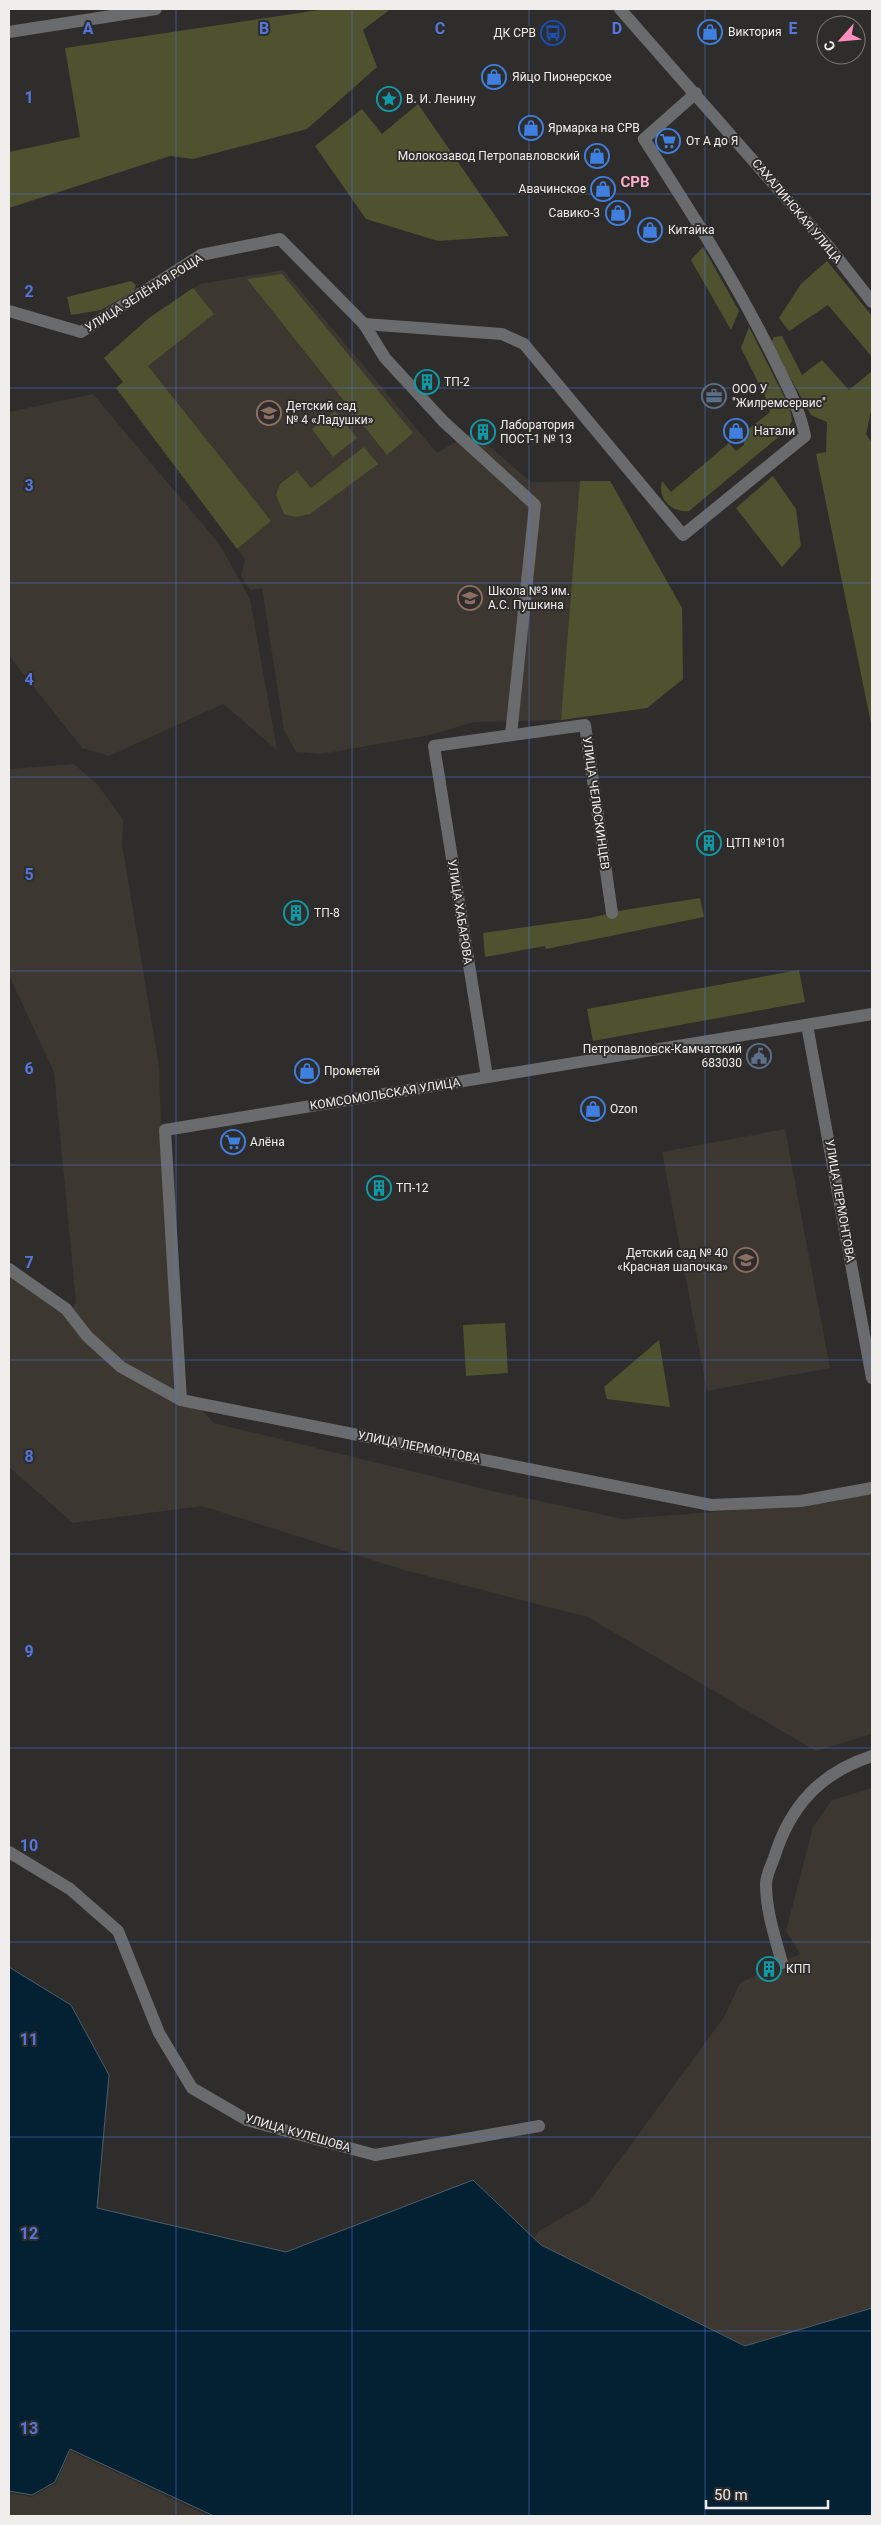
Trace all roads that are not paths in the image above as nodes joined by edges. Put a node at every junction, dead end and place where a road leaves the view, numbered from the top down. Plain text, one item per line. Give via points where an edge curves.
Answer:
1 (156, 9) edge
2 (620, 9) edge
3 (9, 32) edge
4 (696, 93) junction
5 (872, 302) edge
6 (9, 311) edge
7 (364, 324) junction
8 (511, 735) junction
9 (434, 746) joint
10 (612, 913) dead end
11 (872, 1014) edge
12 (807, 1025) junction
13 (486, 1077) junction
14 (9, 1269) edge
15 (872, 1378) edge
16 (181, 1400) junction
17 (872, 1488) edge
18 (872, 1756) edge
19 (9, 1852) edge
20 (782, 1963) dead end
21 (538, 2126) dead end

1 - 3 street
2 - 4 street, САХАЛИНСКАЯ УЛИЦА
4 - 5 street, САХАЛИНСКАЯ УЛИЦА
4 - 7 street via 644,139 729,276 765,341 800,413 805,436 683,535 524,344 502,334
6 - 7 street, УЛИЦА ЗЕЛЁНАЯ РОЩА via 81,332 201,255 280,239
7 - 8 street, УЛИЦА ЗЕЛЁНАЯ РОЩА via 386,358 444,422 535,505
8 - 9 street, УЛИЦА ЧЕЛЮСКИНЦЕВ
8 - 10 street, УЛИЦА ЧЕЛЮСКИНЦЕВ via 585,725
9 - 13 street, УЛИЦА ХАБАРОВА
11 - 12 street, КОМСОМОЛЬСКАЯ УЛИЦА
12 - 13 street, КОМСОМОЛЬСКАЯ УЛИЦА
12 - 15 street, УЛИЦА ЛЕРМОНТОВА
13 - 16 street, КОМСОМОЛЬСКАЯ УЛИЦА via 165,1130
14 - 16 street, УЛИЦА ЛЕРМОНТОВА via 66,1309 87,1336 121,1367
16 - 17 street, УЛИЦА ЛЕРМОНТОВА via 711,1505 801,1501
18 - 20 street via 835,1771 800,1801 778,1842 766,1882 768,1908
19 - 21 street, УЛИЦА КУЛЕШОВА via 70,1889 118,1931 159,2033 192,2088 246,2120 375,2155

